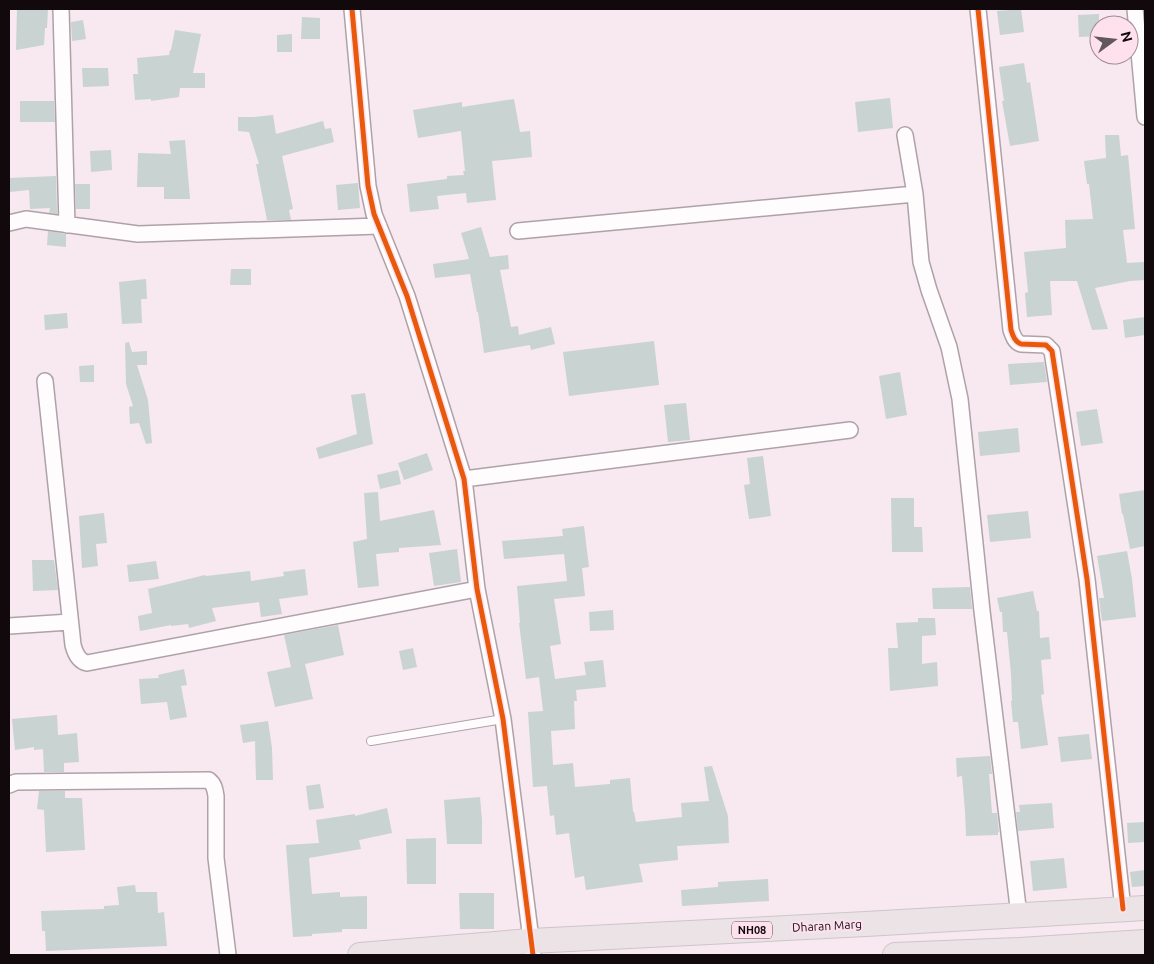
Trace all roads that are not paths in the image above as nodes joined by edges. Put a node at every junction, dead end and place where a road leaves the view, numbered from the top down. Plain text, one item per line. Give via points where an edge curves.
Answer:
1 (61, 9) edge
2 (352, 9) edge
3 (978, 9) edge
4 (1134, 9) edge
5 (1145, 118) edge
6 (905, 135) dead end
7 (915, 194) junction
8 (9, 223) edge
9 (67, 225) junction
10 (379, 226) junction
11 (518, 231) dead end
12 (45, 381) dead end
13 (850, 430) dead end
14 (464, 479) junction
15 (477, 589) junction
16 (70, 622) junction
17 (9, 626) edge
18 (503, 719) junction
19 (371, 742) dead end
20 (9, 785) edge
21 (1134, 908) edge
22 (1020, 915) junction
23 (1145, 942) edge
24 (532, 948) edge
25 (228, 955) edge
26 (360, 955) edge
27 (895, 955) edge

1 - 9 street
2 - 10 street via 368,186
3 - 21 street via 1011,330 1018,344 1046,345 1052,351
4 - 5 street
6 - 7 street
7 - 11 street
7 - 22 street via 921,262 949,347 960,399 982,611
8 - 9 street via 26,220
9 - 10 street via 138,234
10 - 14 street via 407,296
12 - 16 street
13 - 14 street
14 - 15 street
15 - 16 street via 87,663 75,653
15 - 18 street
16 - 17 street
18 - 19 lane
18 - 24 street
20 - 25 street via 16,782 212,782 216,796 216,858
21 - 22 main road, Dharan Marg / NH08
22 - 24 main road, Dharan Marg / NH08
23 - 27 main road
24 - 26 main road, Dharan Marg / NH08

